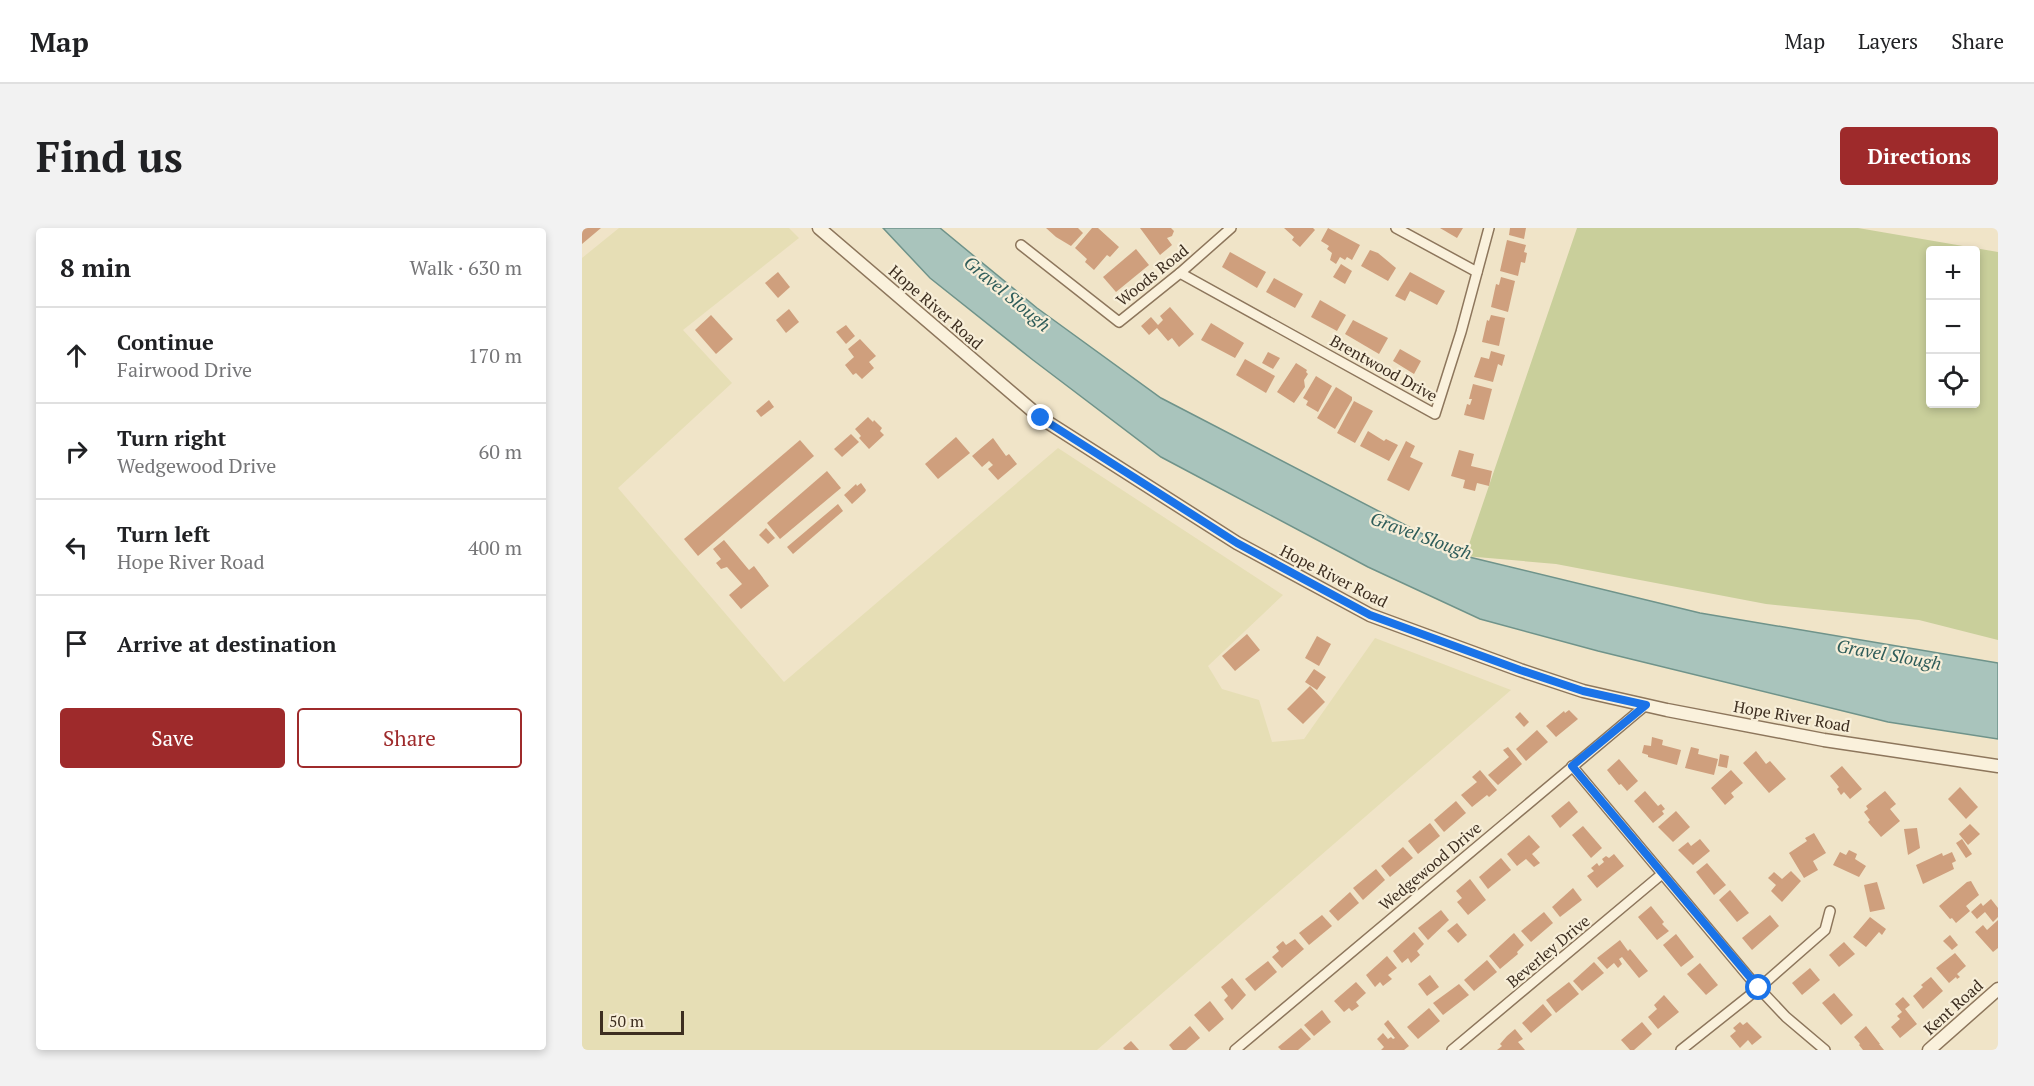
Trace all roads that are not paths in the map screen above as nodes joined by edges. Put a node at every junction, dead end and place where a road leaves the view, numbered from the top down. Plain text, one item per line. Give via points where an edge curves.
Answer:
1 (819, 228) edge
2 (1231, 228) edge
3 (1396, 228) edge
4 (1489, 228) edge
5 (1021, 245) dead end
6 (1477, 272) junction
7 (1180, 273) junction
8 (1646, 705) junction
9 (1572, 766) junction
10 (1998, 766) edge
11 (1662, 874) junction
12 (1830, 910) dead end
13 (1759, 988) junction
14 (1998, 989) edge
15 (1235, 1050) edge
16 (1452, 1050) edge
17 (1681, 1050) edge
18 (1825, 1050) edge
19 (1929, 1050) edge

1 - 8 street, Hope River Road via 1041,418 1237,543 1370,615 1530,674
2 - 7 street, Woods Road
3 - 6 street
4 - 6 street, Brentwood Drive
5 - 7 street, Woods Road via 1119,322
6 - 7 street, Brentwood Drive via 1435,414
8 - 9 street, Wedgewood Drive
8 - 10 street, Hope River Road via 1824,740
9 - 11 street
9 - 15 street, Wedgewood Drive
11 - 13 street
11 - 16 street, Beverley Drive
12 - 13 street via 1825,930
13 - 17 street
13 - 18 street
14 - 19 street, Kent Road

